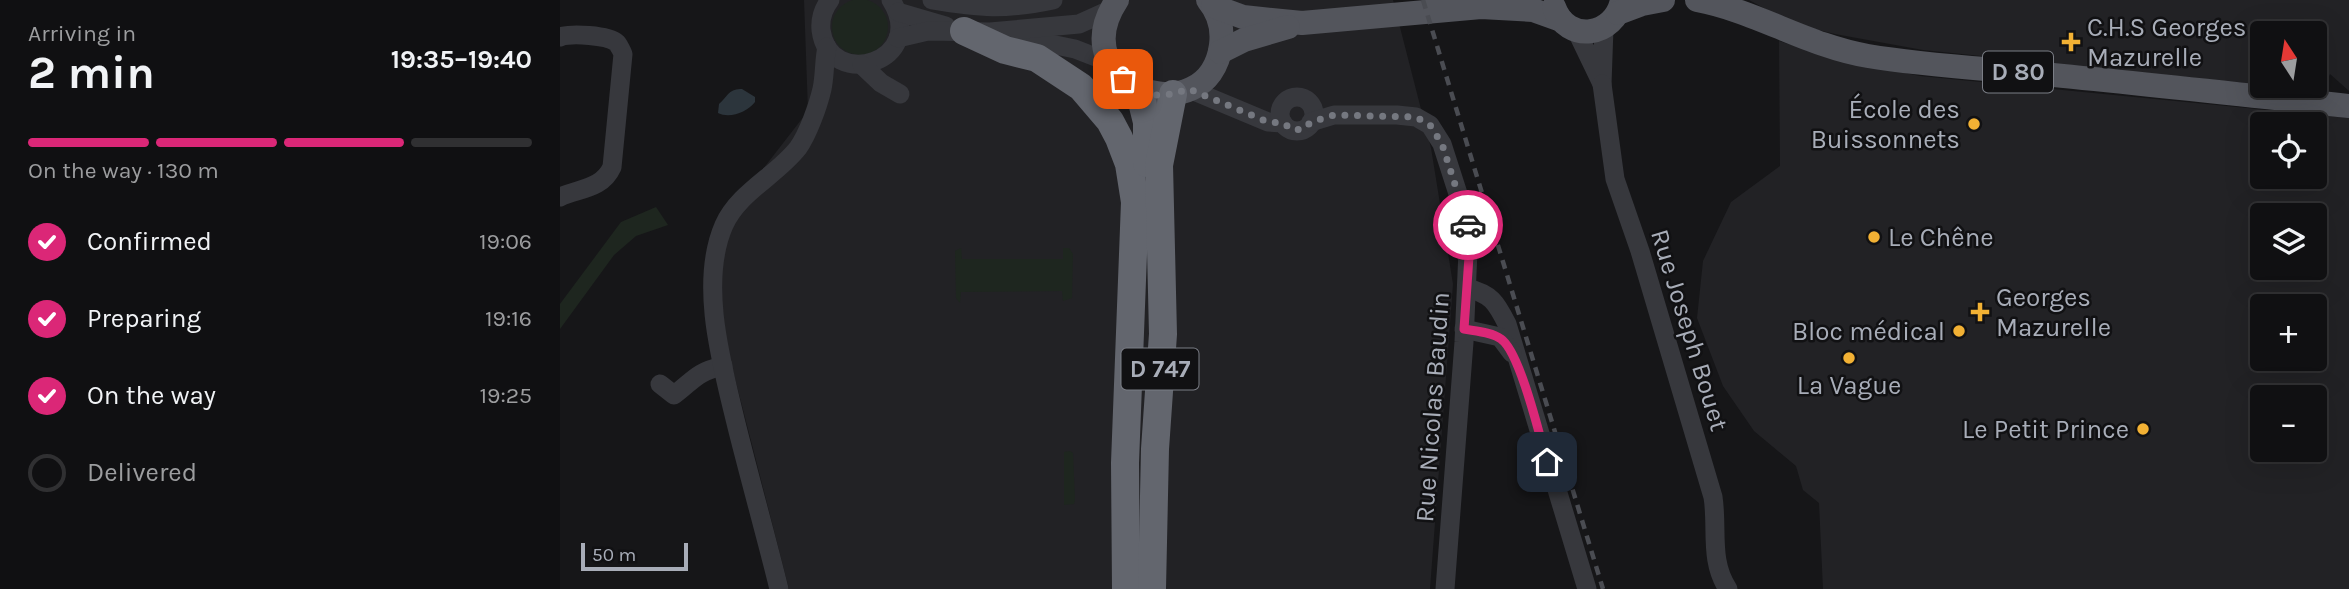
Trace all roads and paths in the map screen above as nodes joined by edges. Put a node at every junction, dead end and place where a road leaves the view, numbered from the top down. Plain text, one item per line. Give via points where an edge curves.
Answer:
1 (931, 0) edge
2 (1053, 0) edge
3 (1506, 0) edge
4 (1663, 0) edge
5 (1697, 0) edge
6 (828, 1) edge
7 (1211, 3) edge
8 (1114, 5) edge
9 (895, 6) edge
10 (1481, 7) junction
11 (1615, 14) edge
12 (1563, 17) edge
13 (1302, 23) junction
14 (977, 31) junction
15 (560, 37) edge
16 (894, 45) junction
17 (827, 47) junction
18 (1217, 59) junction
19 (1111, 63) junction
20 (855, 64) junction
21 (1602, 84) junction
22 (822, 88) junction
23 (1139, 90) junction
24 (1181, 92) junction
25 (1231, 105) junction
26 (2349, 106) edge
27 (1312, 114) junction
28 (1282, 115) junction
29 (560, 197) edge
30 (1467, 288) junction
31 (1464, 329) junction
32 (1130, 354) junction
33 (1517, 364) junction
34 (724, 373) junction
35 (660, 384) dead end
36 (779, 589) edge
37 (1126, 589) edge
38 (1153, 589) edge
39 (1445, 589) edge
40 (1587, 589) edge
41 (1728, 589) edge

1 - 2 street via 986,8
1 - 14 street
3 - 10 main road
4 - 11 main road
5 - 26 main road, D 80 via 1731,7 1802,37 1864,55 1948,68
6 - 17 street via 820,24
7 - 13 main road via 1243,17
7 - 18 main road via 1221,28
8 - 14 street via 1079,24
8 - 19 main road via 1105,28
9 - 14 street
9 - 16 street via 900,25
10 - 12 main road
10 - 13 main road
11 - 12 main road via 1586,32
11 - 21 street, Rue Joseph Bouet
12 - 21 street, Rue Joseph Bouet
13 - 18 main road via 1244,40
14 - 16 street via 928,31
14 - 19 street via 1076,49
14 - 32 highway via 1005,50 1037,58 1081,87 1119,138 1129,163 1135,202
15 - 29 street via 605,38 623,54 612,167 598,184
16 - 20 street via 882,59
16 - 20 street via 900,94
17 - 20 street via 840,60
17 - 22 street
18 - 24 main road via 1203,80
18 - 25 street
19 - 23 main road
20 - 22 street
21 - 41 street, Rue Joseph Bouet via 1615,179 1713,497 1717,566
22 - 34 street via 798,147 738,204 718,242 713,309
23 - 24 main road via 1156,95
23 - 32 highway, D 747 via 1148,151
24 - 25 street
24 - 38 highway, D 747 via 1159,165 1163,334
25 - 28 street via 1252,115
27 - 28 street via 1307,127 1298,130 1288,128
27 - 28 street via 1304,99 1294,97 1289,98
27 - 30 street, Rue Nicolas Baudin via 1416,117 1430,125 1442,144 1469,228
30 - 31 street, Rue Nicolas Baudin
30 - 33 street via 1484,293 1498,305
31 - 33 street via 1500,337
31 - 39 street, Rue Nicolas Baudin
32 - 37 highway, D 747
33 - 40 street
34 - 35 street via 691,383 674,395
34 - 36 street

